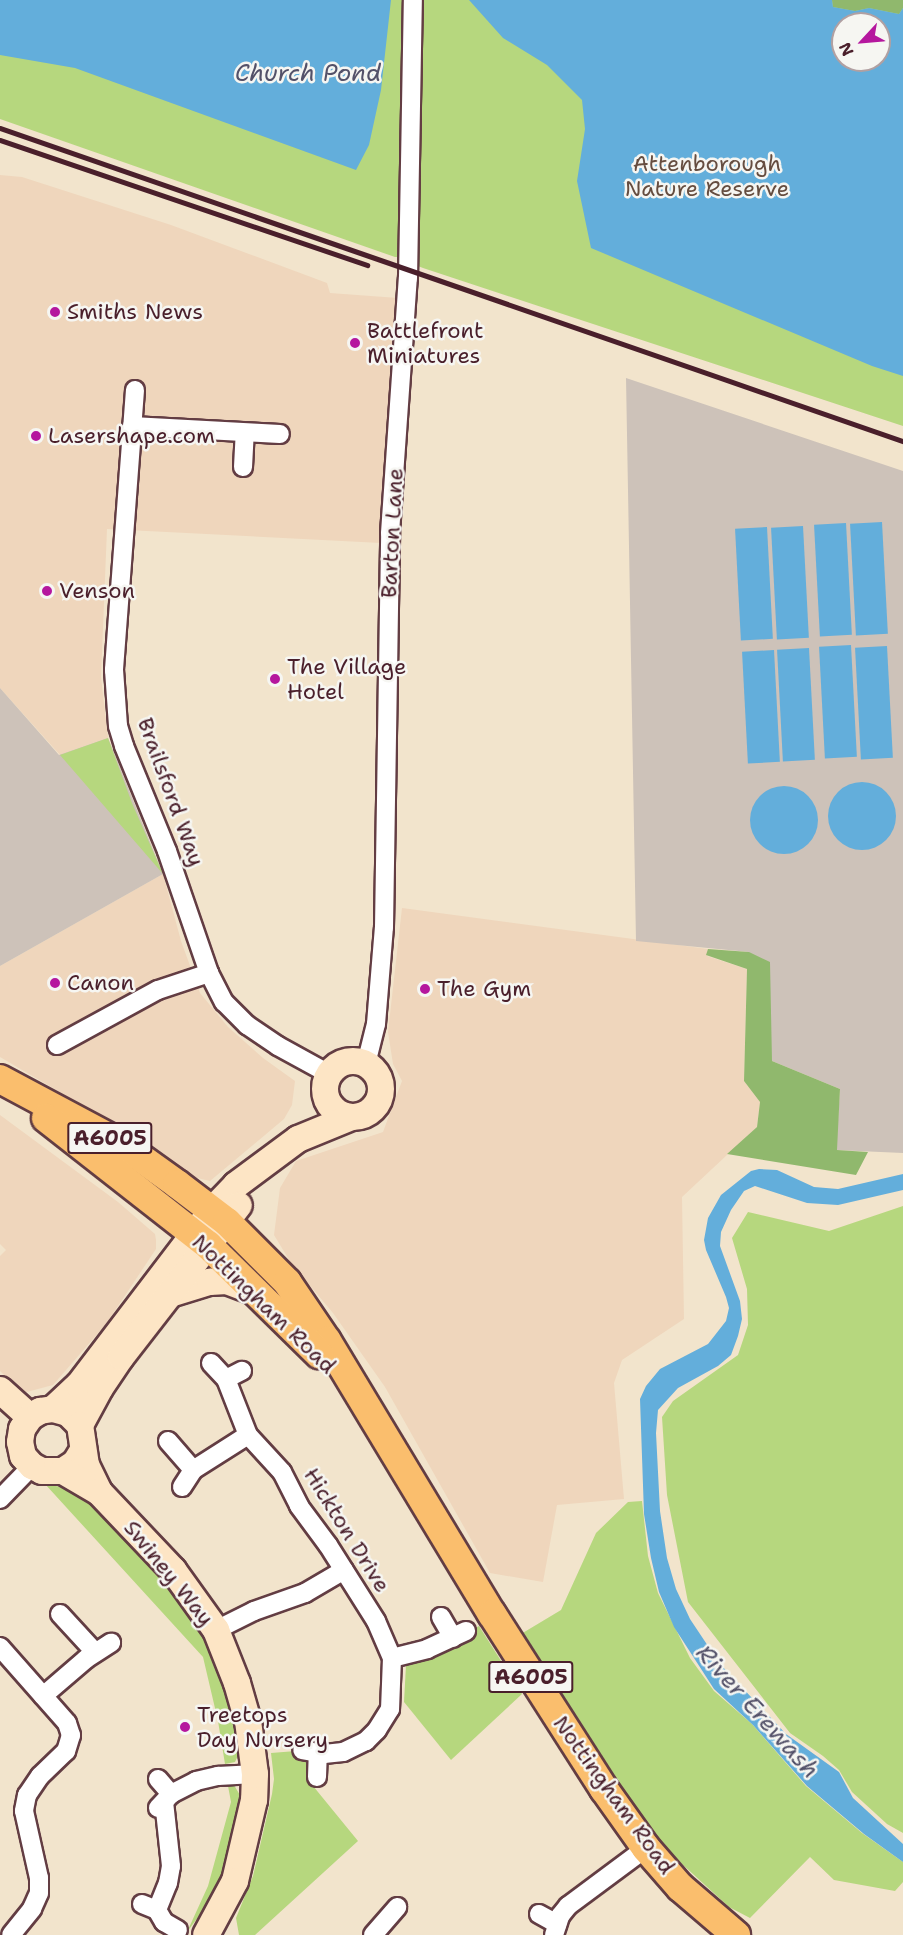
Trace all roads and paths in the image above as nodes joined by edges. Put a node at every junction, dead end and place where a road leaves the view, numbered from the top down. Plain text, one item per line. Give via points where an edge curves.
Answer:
1 (413, 0) edge
2 (135, 390) dead end
3 (132, 426) junction
4 (245, 433) junction
5 (280, 434) dead end
6 (243, 467) dead end
7 (209, 973) junction
8 (57, 1045) dead end
9 (366, 1064) junction
10 (0, 1080) edge
11 (327, 1084) junction
12 (352, 1117) junction
13 (298, 1139) junction
14 (220, 1216) junction
15 (201, 1240) junction
16 (256, 1292) junction
17 (172, 1293) junction
18 (211, 1363) dead end
19 (242, 1371) dead end
20 (226, 1379) junction
21 (0, 1390) edge
22 (357, 1395) junction
23 (41, 1413) junction
24 (80, 1425) junction
25 (249, 1435) junction
26 (168, 1442) dead end
27 (82, 1452) junction
28 (32, 1466) junction
29 (193, 1470) junction
30 (63, 1471) junction
31 (182, 1487) dead end
32 (99, 1492) junction
33 (0, 1499) edge
34 (344, 1570) junction
35 (60, 1614) dead end
36 (441, 1617) dead end
37 (216, 1630) junction
38 (0, 1647) edge
39 (392, 1658) junction
40 (44, 1696) junction
41 (255, 1774) junction
42 (317, 1777) dead end
43 (158, 1779) dead end
44 (165, 1801) junction
45 (646, 1848) junction
46 (397, 1907) dead end
47 (539, 1914) dead end
48 (555, 1929) edge
49 (178, 1930) dead end
50 (209, 1934) edge
51 (11, 1935) edge
52 (373, 1935) edge
53 (736, 1935) edge

1 - 9 street, Barton Lane via 408,278 390,533 384,927 375,1024
2 - 3 street, Brailsford Way
3 - 4 street
3 - 7 street, Brailsford Way via 114,670 118,726 168,851
4 - 5 street
4 - 6 street
7 - 8 street via 158,990
7 - 11 street, Brailsford Way via 224,1002 247,1024
9 - 11 street via 341,1064
9 - 12 street via 377,1073 380,1099 367,1113
10 - 14 main road, Nottingham Road / A6005 via 120,1143
10 - 15 main road, Nottingham Road / A6005
11 - 12 street via 330,1105
11 - 13 street
12 - 13 street
13 - 14 street via 236,1185
14 - 15 street
14 - 22 main road, Nottingham Road / A6005 via 287,1282
15 - 16 main road, Nottingham Road / A6005
15 - 17 street
15 - 23 street via 79,1385
16 - 17 street via 227,1281
16 - 22 main road, Nottingham Road / A6005
17 - 24 street via 121,1357
18 - 20 street, Hickton Drive
19 - 20 street
20 - 25 street, Hickton Drive
21 - 23 street
22 - 45 main road, Nottingham Road / A6005 via 528,1672
23 - 24 street via 68,1413
23 - 28 street via 22,1429 23,1456
24 - 27 street, Swiney Way via 84,1438
25 - 29 street
25 - 34 street, Hickton Drive via 282,1472 299,1506
26 - 29 street
27 - 30 street
27 - 32 street, Swiney Way
28 - 30 street, Swiney Way via 42,1471
28 - 33 street
29 - 31 street
30 - 32 street, Swiney Way
32 - 37 street, Swiney Way via 173,1570
34 - 37 street via 305,1593
34 - 39 street, Hickton Drive via 384,1637
35 - 40 street via 103,1648
36 - 39 street via 459,1635
37 - 41 street, Swiney Way via 245,1712
38 - 40 street
39 - 42 street, Hickton Drive via 393,1694 385,1721 356,1747 332,1754 310,1752
40 - 51 street via 67,1724 70,1742 27,1796 24,1811 39,1893 32,1909
41 - 44 street via 208,1778
41 - 50 street, Swiney Way via 252,1809 235,1881
43 - 44 street
44 - 49 street via 171,1866 168,1883 149,1907
45 - 48 street via 568,1905
45 - 53 main road, Nottingham Road / A6005 via 697,1903
46 - 52 street
47 - 48 street

